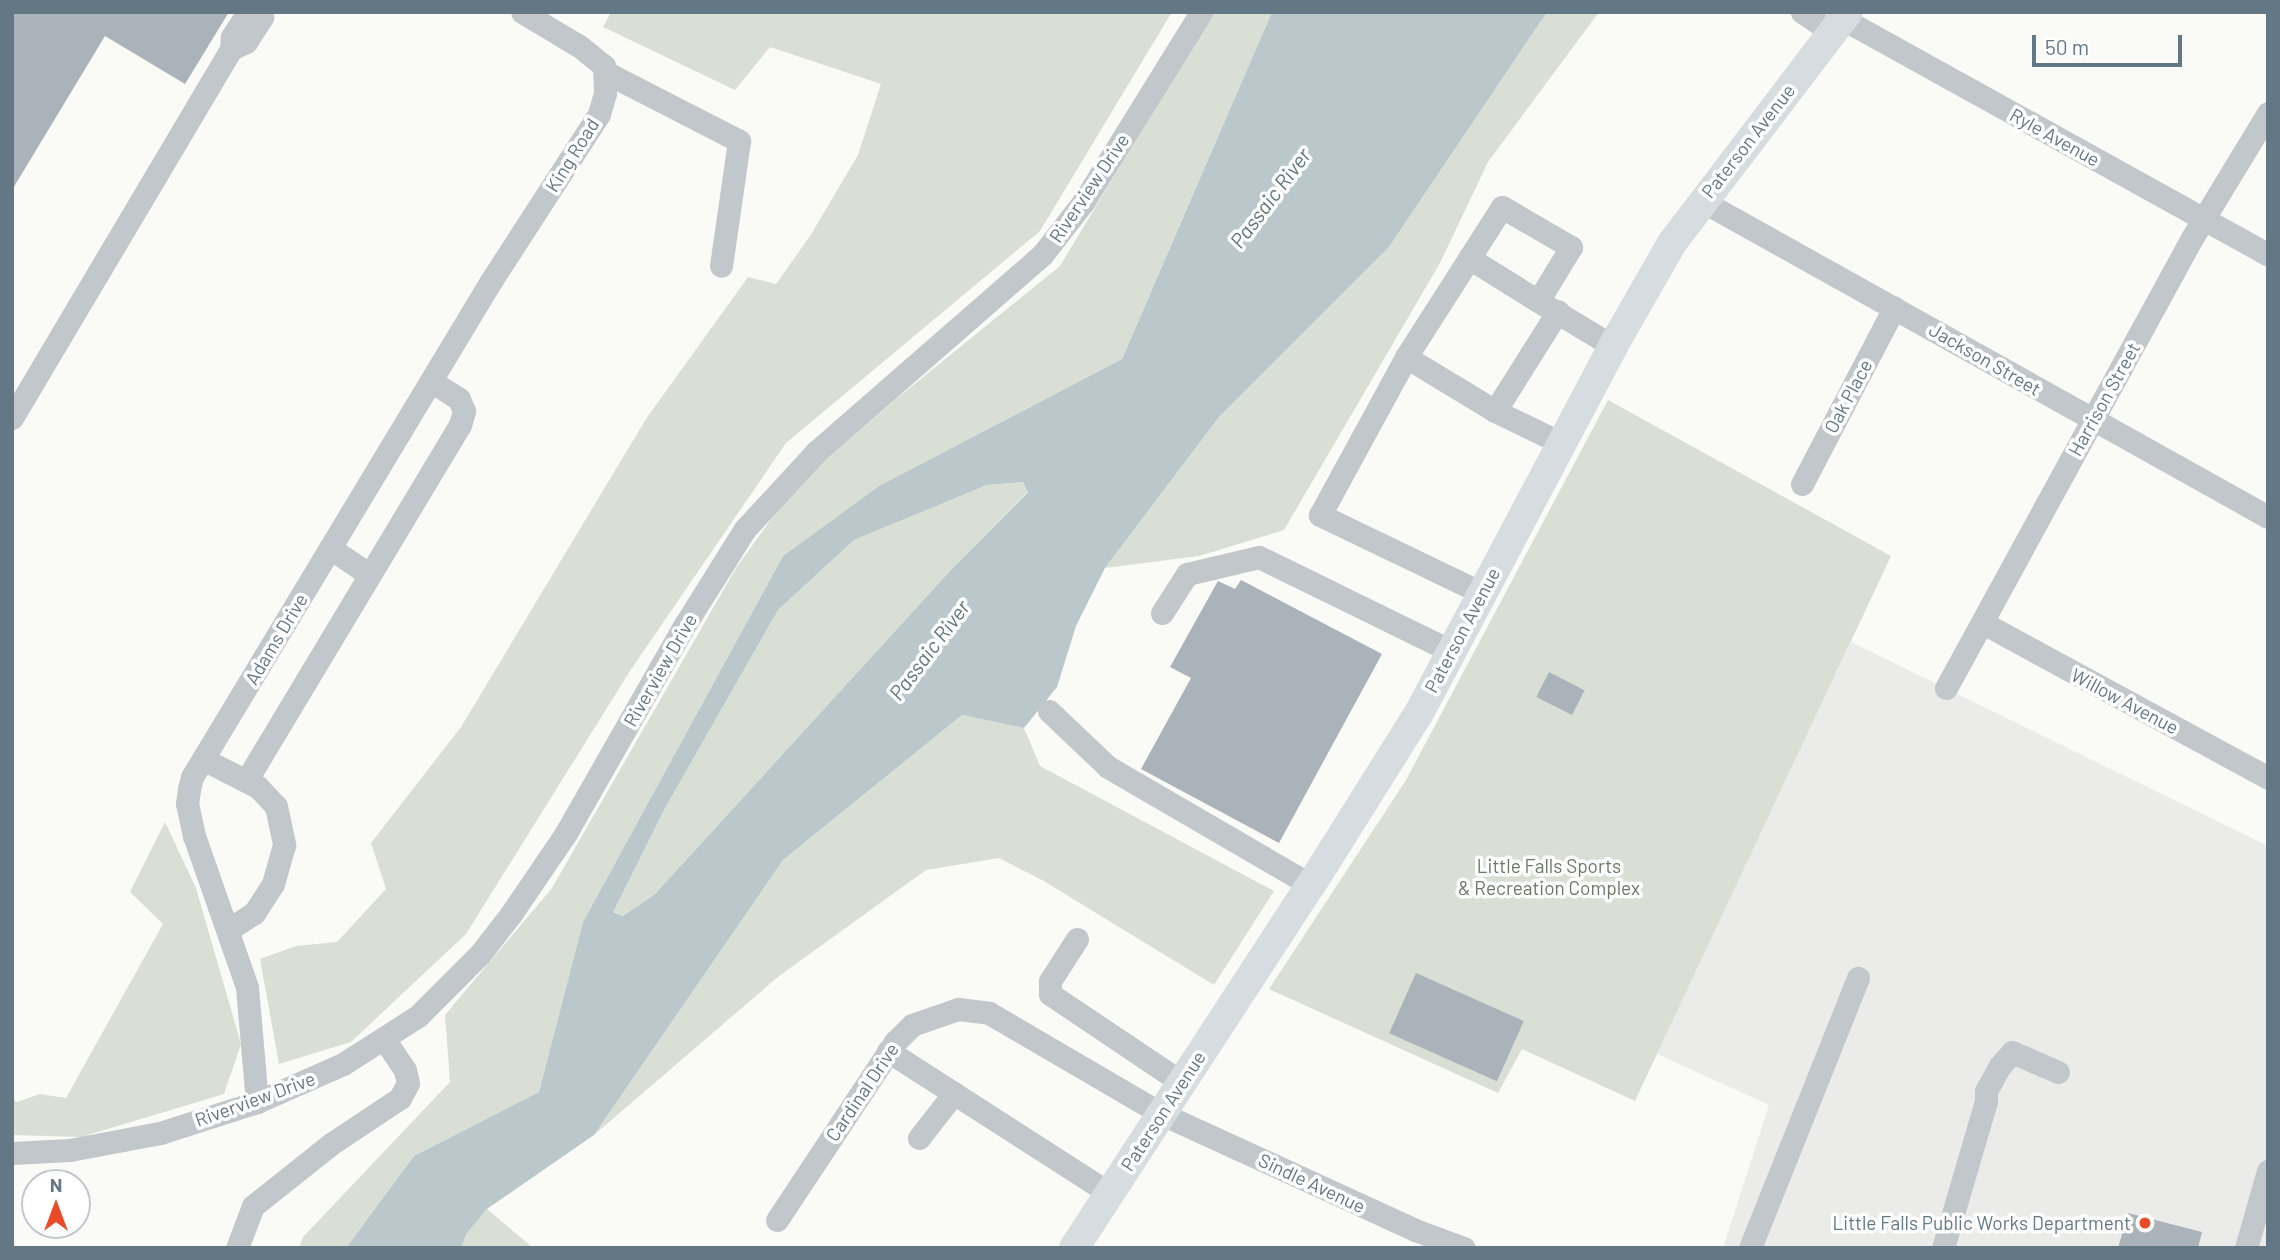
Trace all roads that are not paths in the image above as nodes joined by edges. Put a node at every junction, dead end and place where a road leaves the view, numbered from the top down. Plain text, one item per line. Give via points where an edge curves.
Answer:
1 (248, 12) edge
2 (261, 12) edge
3 (522, 12) edge
4 (1201, 12) edge
5 (1802, 12) edge
6 (1841, 22) edge
7 (231, 49) junction
8 (605, 72) junction
9 (2268, 113) edge
10 (1702, 201) junction
11 (534, 214) joint
12 (2204, 219) junction
13 (2268, 255) edge
14 (1469, 258) junction
15 (721, 266) dead end
16 (1548, 306) junction
17 (1894, 308) junction
18 (1613, 346) junction
19 (1406, 357) junction
20 (431, 381) junction
21 (1494, 411) junction
22 (12, 418) edge
23 (2092, 420) junction
24 (1561, 443) junction
25 (1802, 484) dead end
26 (2268, 517) edge
27 (330, 548) junction
28 (370, 575) junction
29 (1482, 593) junction
30 (1162, 613) dead end
31 (1983, 624) junction
32 (1451, 651) junction
33 (1946, 688) dead end
34 (1049, 711) dead end
35 (203, 759) junction
36 (2268, 778) edge
37 (246, 782) junction
38 (1311, 885) junction
39 (228, 930) junction
40 (1077, 939) dead end
41 (1858, 978) dead end
42 (384, 1039) junction
43 (888, 1051) junction
44 (2058, 1072) dead end
45 (1181, 1082) junction
46 (954, 1093) junction
47 (257, 1102) junction
48 (1162, 1114) junction
49 (919, 1138) dead end
50 (12, 1153) edge
51 (2268, 1171) edge
52 (1109, 1193) junction
53 (777, 1220) dead end
54 (237, 1248) edge
55 (1074, 1248) edge
56 (1464, 1248) edge
57 (1749, 1248) edge
58 (1942, 1248) edge
59 (2246, 1248) edge

1 - 7 street via 232,37
2 - 7 street via 246,42
3 - 8 street via 594,57
4 - 42 street, Riverview Drive via 1084,201 1042,255 816,452 746,529 566,833 512,914 453,982 418,1016
5 - 6 street, Ryle Avenue
6 - 10 main road, Paterson Avenue
6 - 12 street, Ryle Avenue
7 - 22 street
8 - 11 street, King Road via 606,93 599,114
8 - 15 street via 739,141
9 - 12 street, Harrison Street
10 - 17 street, Jackson Street
10 - 18 main road, Paterson Avenue via 1672,243
11 - 20 street, Adams Drive
12 - 13 street, Ryle Avenue
12 - 23 street, Harrison Street
14 - 16 street
14 - 16 street via 1502,207 1571,247
14 - 19 street
16 - 18 street
16 - 21 street
17 - 23 street, Jackson Street
17 - 25 street, Oak Place
18 - 24 main road, Paterson Avenue
19 - 21 street
19 - 29 street via 1320,515
20 - 27 street, Adams Drive
20 - 28 street via 459,399 464,411 460,425
21 - 24 street
23 - 26 street, Jackson Street
23 - 31 street, Harrison Street
24 - 29 main road, Paterson Avenue
27 - 28 street
27 - 35 street, Adams Drive
28 - 37 street
29 - 32 main road, Paterson Avenue
30 - 32 street via 1187,574 1259,557
31 - 33 street, Harrison Street
31 - 36 street, Willow Avenue
32 - 38 main road, Paterson Avenue via 1412,724
34 - 38 street via 1108,767
35 - 37 street
35 - 39 street, Adams Drive via 192,778 187,804
37 - 39 street via 276,806 284,845 273,884 254,913
38 - 45 main road, Paterson Avenue
39 - 47 street, Adams Drive via 250,1005
40 - 45 street via 1050,981 1050,994
41 - 57 street
42 - 47 street, Riverview Drive via 296,1087
42 - 54 street via 405,1070 408,1083 400,1098 331,1144 253,1206
43 - 46 street
43 - 48 street, Cardinal Drive via 912,1026 931,1017 958,1009 989,1013
43 - 53 street, Cardinal Drive
44 - 58 street via 2012,1052 2000,1066 1986,1091
45 - 48 main road, Paterson Avenue
46 - 49 street
46 - 52 street
47 - 50 street, Riverview Drive via 160,1133 70,1150
48 - 52 main road, Paterson Avenue
48 - 56 street, Sindle Avenue
51 - 59 street
52 - 55 main road, Paterson Avenue

